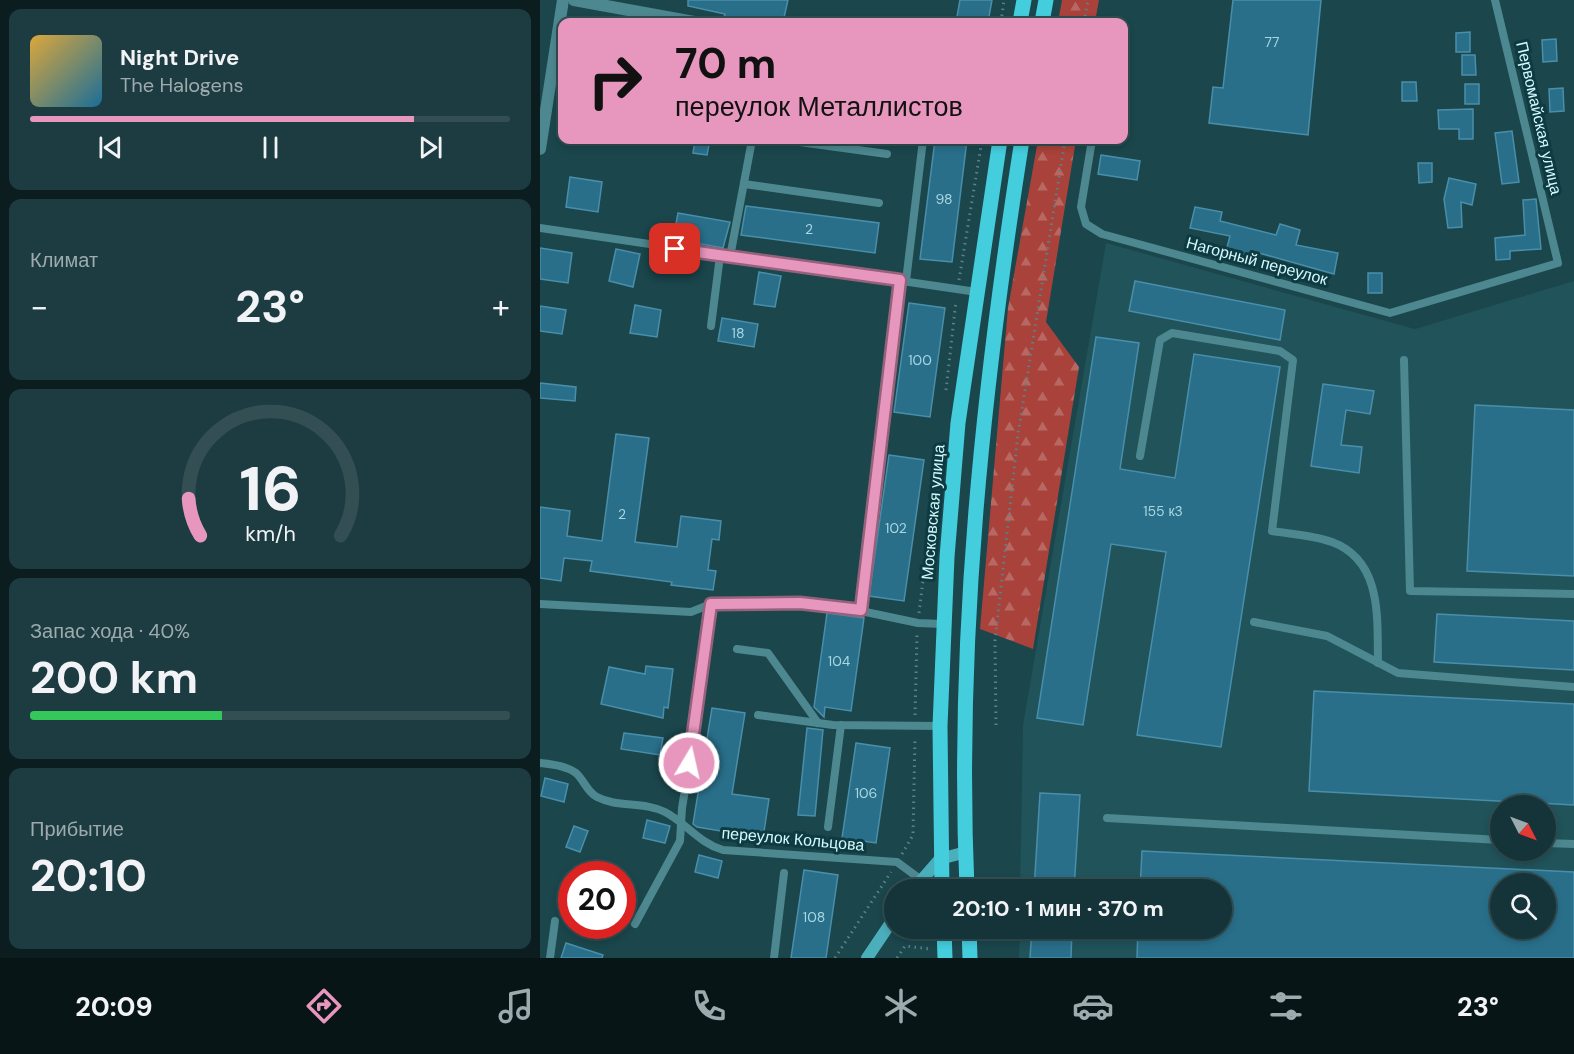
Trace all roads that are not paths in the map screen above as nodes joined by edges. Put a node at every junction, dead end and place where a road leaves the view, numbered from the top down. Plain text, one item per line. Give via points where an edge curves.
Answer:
1 (563, 0) edge
2 (574, 0) edge
3 (1024, 0) edge
4 (1046, 0) edge
5 (1495, 0) edge
6 (560, 18) edge
7 (672, 18) edge
8 (1021, 18) edge
9 (1043, 18) edge
10 (558, 32) edge
11 (751, 144) edge
12 (814, 144) edge
13 (922, 144) edge
14 (999, 144) edge
15 (1021, 144) edge
16 (1091, 144) edge
17 (540, 149) edge
18 (887, 154) dead end
19 (744, 184) junction
20 (879, 203) dead end
21 (540, 228) edge
22 (720, 256) junction
23 (730, 257) junction
24 (903, 280) junction
25 (977, 292) junction
26 (1439, 300) joint
27 (711, 326) dead end
28 (1404, 360) dead end
29 (1140, 456) dead end
30 (1574, 594) edge
31 (540, 604) edge
32 (711, 604) junction
33 (861, 610) junction
34 (1254, 622) dead end
35 (942, 624) junction
36 (737, 649) dead end
37 (1378, 663) junction
38 (1574, 687) edge
39 (758, 715) dead end
40 (819, 723) junction
41 (841, 725) junction
42 (940, 726) junction
43 (540, 764) edge
44 (1107, 818) dead end
45 (682, 824) junction
46 (828, 827) dead end
47 (1490, 839) edge
48 (1556, 843) edge
49 (1574, 844) edge
50 (966, 852) junction
51 (940, 860) junction
52 (784, 873) dead end
53 (920, 879) joint
54 (941, 879) edge
55 (967, 879) edge
56 (555, 921) dead end
57 (636, 922) edge
58 (884, 933) edge
59 (944, 939) edge
60 (969, 939) edge
61 (550, 958) edge
62 (774, 958) edge
63 (867, 958) edge
64 (945, 958) edge
65 (970, 958) edge

1 - 6 street
2 - 7 street
3 - 8 main road
4 - 9 main road
5 - 26 lane, Первомайская улица via 1558,263
10 - 17 street
11 - 19 lane
12 - 18 lane
13 - 24 lane
14 - 25 main road, Московская улица
15 - 50 main road via 998,295 982,439 968,625
16 - 26 lane, Нагорный переулок via 1081,207 1086,224 1102,234 1390,314
19 - 20 lane
19 - 23 lane
21 - 22 lane
22 - 23 lane
22 - 27 lane
23 - 24 lane
24 - 25 lane
24 - 33 lane
25 - 35 main road, Московская улица via 958,423
28 - 30 lane via 1410,591
29 - 37 lane via 1160,340 1172,333 1280,351 1293,360 1272,531 1333,542 1361,562 1376,594
31 - 32 lane via 691,612
32 - 33 lane via 800,603
32 - 45 lane
33 - 35 lane via 918,623
34 - 37 lane via 1327,636
35 - 42 main road, Московская улица
36 - 40 lane via 768,653
37 - 38 lane via 1398,673
39 - 40 lane
40 - 41 lane
41 - 42 lane
41 - 46 lane
42 - 51 main road, Московская улица
43 - 45 lane, переулок Кольцова via 575,772 592,795 607,802 648,806
44 - 47 lane
45 - 53 lane, переулок Кольцова via 700,840 723,850 897,862
45 - 57 lane via 681,841
48 - 49 lane
50 - 51 main road
50 - 55 main road
51 - 53 main road
51 - 54 main road, Московская улица
52 - 62 lane
56 - 61 lane
58 - 63 main road
59 - 64 main road
60 - 65 main road

